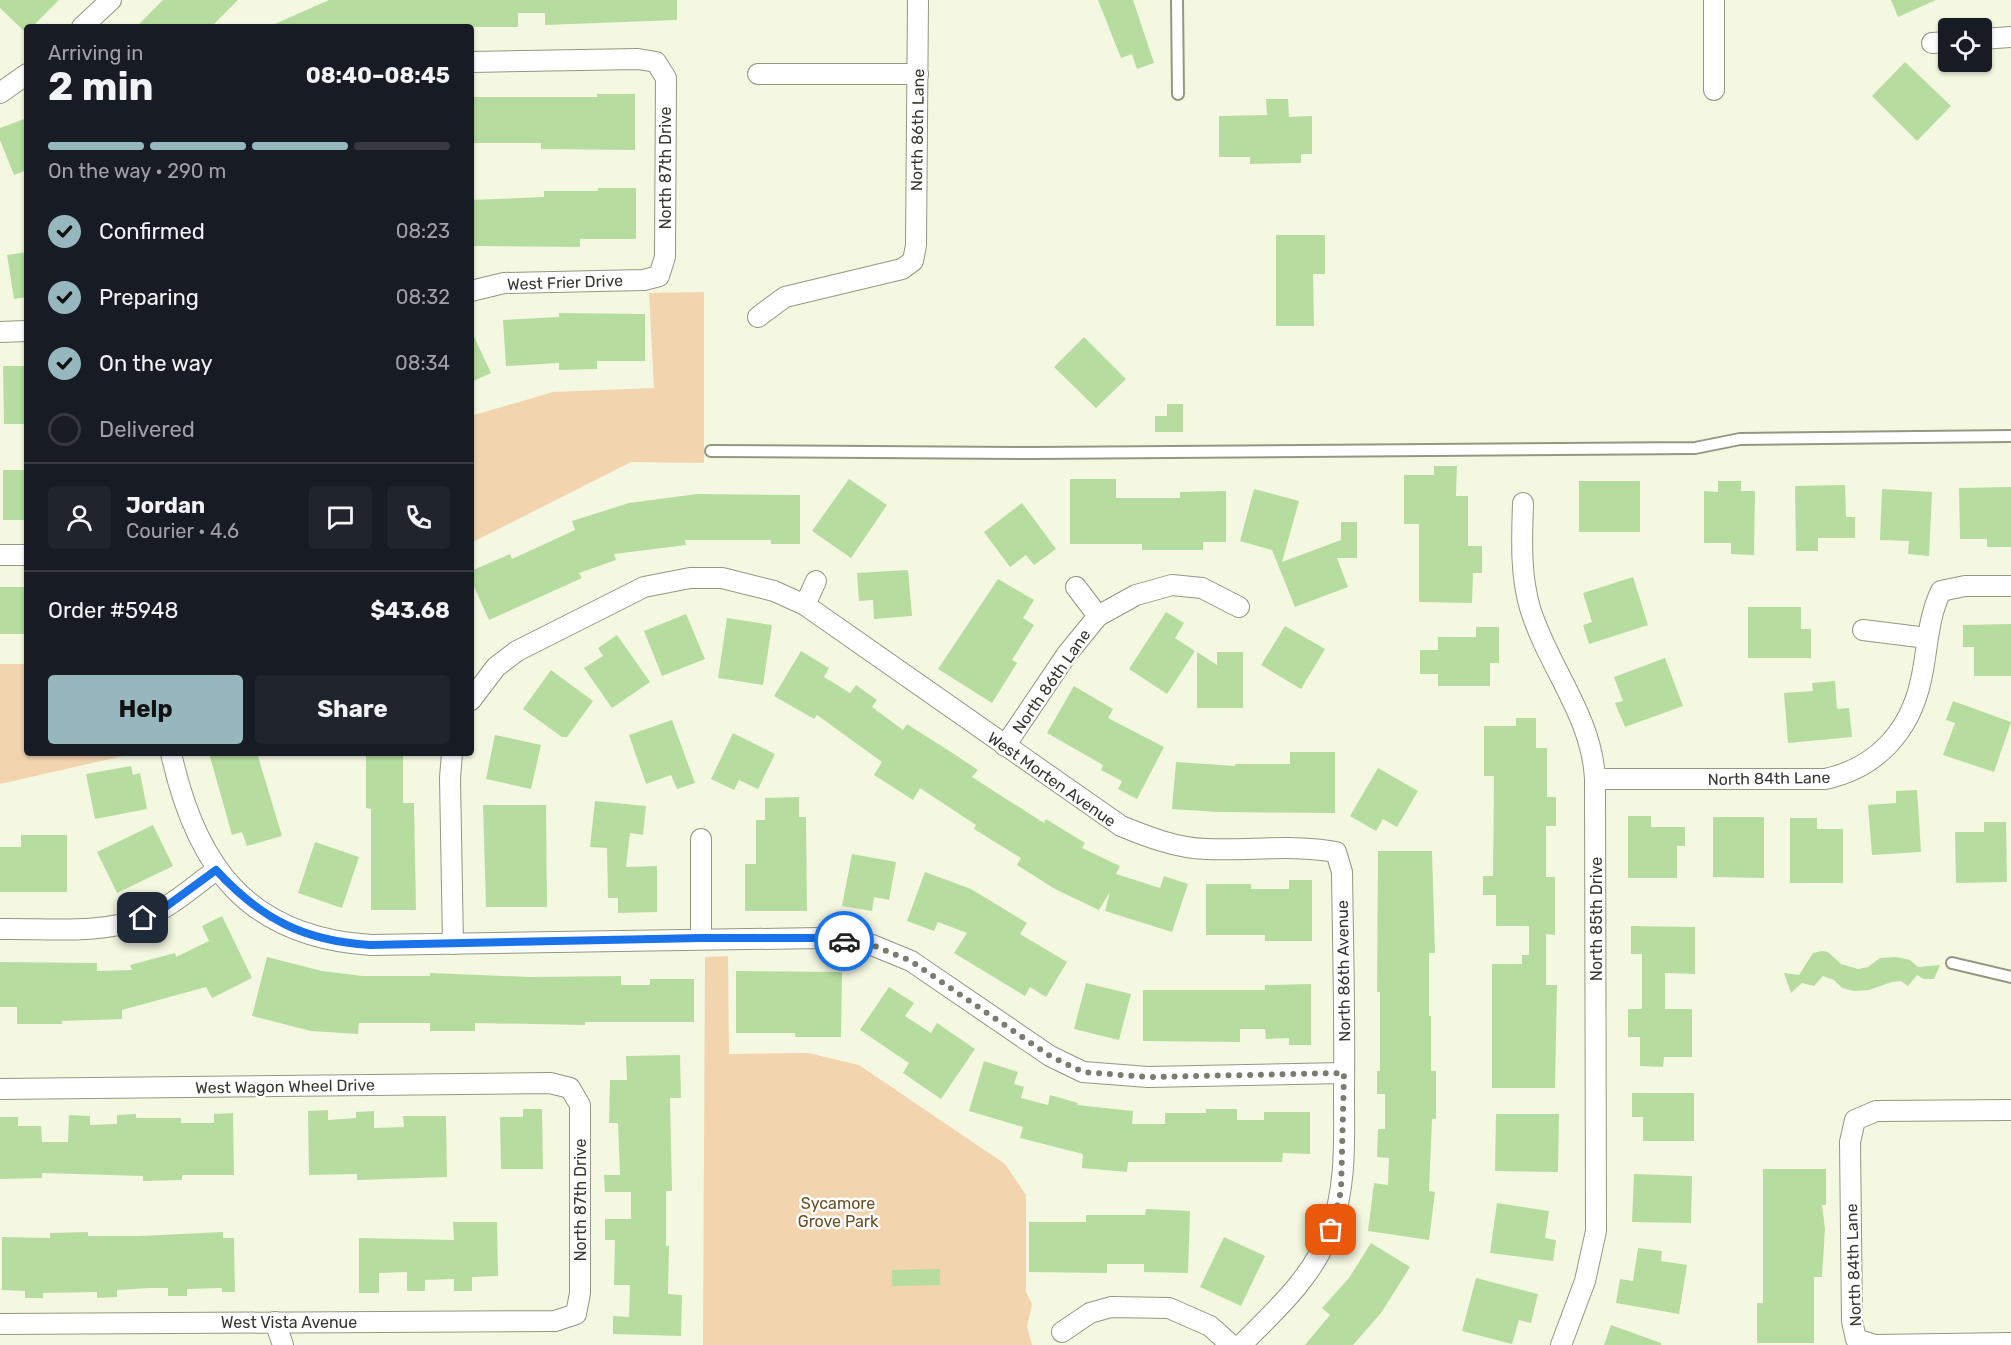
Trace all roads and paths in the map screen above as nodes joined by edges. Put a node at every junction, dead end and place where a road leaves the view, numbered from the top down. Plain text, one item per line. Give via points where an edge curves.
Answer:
1 (111, 0) edge
2 (918, 0) edge
3 (1177, 0) edge
4 (1714, 0) edge
5 (85, 24) edge
6 (2011, 38) edge
7 (1992, 39) edge
8 (474, 62) edge
9 (758, 74) dead end
10 (918, 74) junction
11 (24, 76) edge
12 (1714, 90) dead end
13 (0, 93) edge
14 (1178, 94) dead end
15 (659, 276) joint
16 (474, 290) edge
17 (758, 317) dead end
18 (24, 331) edge
19 (0, 332) edge
20 (2011, 436) edge
21 (711, 451) dead end
22 (1523, 503) dead end
23 (0, 555) edge
24 (24, 555) edge
25 (816, 580) dead end
26 (1076, 586) dead end
27 (2011, 586) edge
28 (805, 605) junction
29 (1239, 608) dead end
30 (1098, 616) junction
31 (1863, 630) dead end
32 (1927, 638) junction
33 (474, 696) edge
34 (1005, 746) junction
35 (172, 756) edge
36 (452, 756) edge
37 (1595, 779) junction
38 (701, 839) dead end
39 (1336, 852) joint
40 (216, 870) junction
41 (0, 929) edge
42 (701, 938) junction
43 (453, 944) junction
44 (1952, 963) dead end
45 (2011, 977) edge
46 (1344, 1073) junction
47 (570, 1088) joint
48 (0, 1089) edge
49 (2011, 1110) edge
50 (576, 1314) joint
51 (275, 1322) junction
52 (0, 1324) edge
53 (1062, 1332) dead end
54 (2011, 1343) edge
55 (267, 1345) edge
56 (283, 1345) edge
57 (1231, 1345) edge
58 (1242, 1345) edge
59 (1561, 1345) edge

1 - 5 street
2 - 10 street, North 86th Lane
3 - 14 lane
4 - 12 street
6 - 7 street
8 - 15 street, North 87th Drive via 656,62 666,78 665,257
9 - 10 street
10 - 17 street, North 86th Lane via 914,261 902,269 785,297
11 - 13 street
15 - 16 street, West Frier Drive via 644,280 504,283
18 - 19 street
20 - 21 lane via 1740,439 1683,448 1046,453
22 - 37 street, North 85th Drive via 1522,556 1530,607 1549,656 1587,732
23 - 24 street
25 - 28 street
26 - 30 street, North 86th Lane
27 - 32 street, North 84th Lane via 1965,586 1941,591
28 - 33 street, West Morten Avenue via 765,588 722,578 690,578 644,587 536,639 496,667
28 - 34 street, West Morten Avenue
29 - 30 street, North 86th Lane via 1202,588 1172,585 1136,595
30 - 34 street, North 86th Lane via 1067,654
31 - 32 street
32 - 37 street, North 84th Lane via 1922,679 1906,722 1865,766 1825,779
34 - 39 street, West Morten Avenue via 1121,826 1173,845
35 - 40 street via 191,822
36 - 43 street
37 - 59 street, North 85th Drive via 1596,1231 1585,1281
38 - 42 street
39 - 46 street, North 86th Avenue via 1342,872
40 - 41 street via 164,908 114,927
40 - 43 street via 258,910 318,938 370,945
42 - 43 street
42 - 46 street via 820,938 872,945 911,961 1050,1056 1083,1072 1148,1077
44 - 45 lane
46 - 58 street, North 86th Avenue via 1341,1191 1331,1230 1320,1254 1292,1293
47 - 48 street, West Wagon Wheel Drive via 550,1083
47 - 50 street, North 87th Drive via 580,1105 580,1293
49 - 54 street, North 84th Lane via 1876,1111 1855,1120 1850,1154 1852,1321 1856,1339 1875,1345
50 - 51 street, West Vista Avenue via 555,1321
51 - 52 street, West Vista Avenue
51 - 55 street
51 - 56 street
53 - 57 street via 1090,1313 1111,1307 1169,1308 1210,1326

